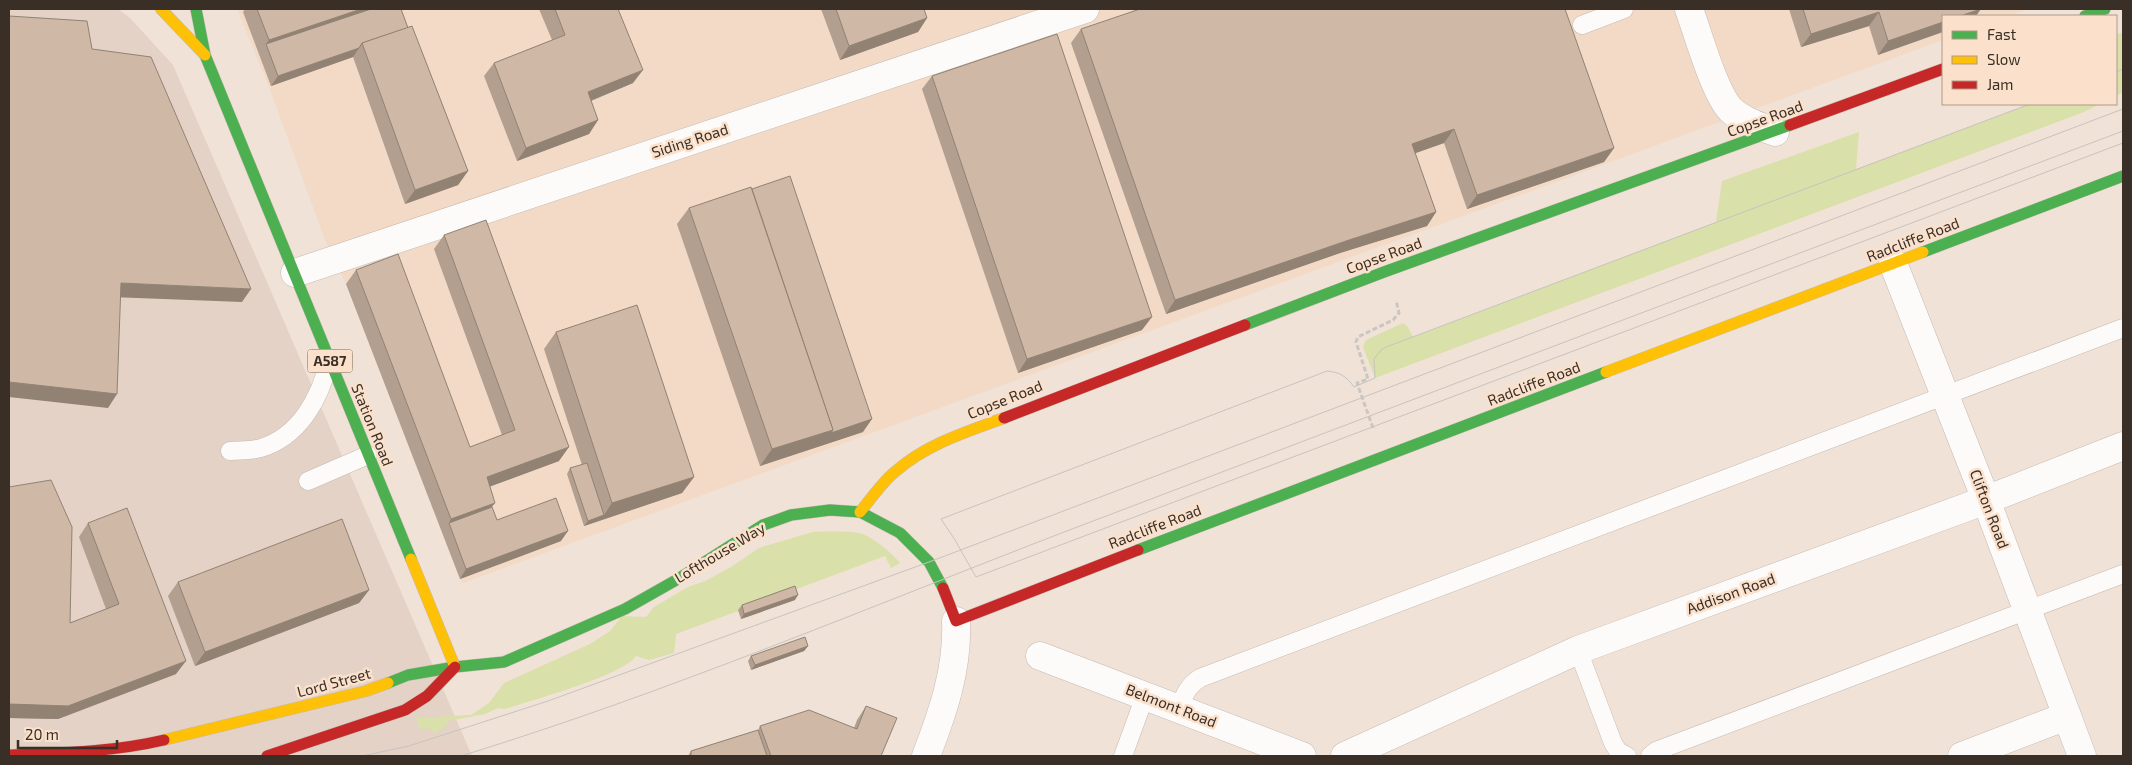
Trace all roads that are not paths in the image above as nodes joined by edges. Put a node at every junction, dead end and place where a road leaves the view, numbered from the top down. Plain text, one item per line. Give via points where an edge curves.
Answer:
1 (161, 9) edge
2 (196, 9) edge
3 (1085, 9) edge
4 (1624, 9) edge
5 (1689, 9) edge
6 (2106, 9) edge
7 (2088, 15) edge
8 (1582, 25) dead end
9 (205, 55) junction
10 (1942, 69) edge
11 (1775, 132) junction
12 (2123, 176) edge
13 (1893, 263) junction
14 (295, 273) junction
15 (2123, 328) edge
16 (330, 360) junction
17 (1945, 396) junction
18 (2123, 446) edge
19 (230, 451) dead end
20 (368, 455) junction
21 (308, 481) dead end
22 (1986, 500) junction
23 (860, 512) junction
24 (2123, 574) edge
25 (2026, 610) junction
26 (956, 621) junction
27 (1578, 650) junction
28 (1040, 656) dead end
29 (455, 667) junction
30 (1146, 696) junction
31 (1179, 709) junction
32 (2067, 716) junction
33 (9, 754) edge
34 (266, 756) edge
35 (926, 756) edge
36 (1123, 756) edge
37 (1302, 756) edge
38 (1345, 756) edge
39 (1627, 756) edge
40 (1650, 756) edge
41 (1962, 756) edge
42 (2082, 756) edge

1 - 9 street, Station Road / A587
2 - 9 street, Station Road / A587
3 - 14 street, Siding Road
4 - 8 lane
5 - 11 street via 1721,96 1731,110 1750,123
6 - 7 street
9 - 14 street, Station Road / A587
10 - 11 street, Copse Road
11 - 23 street, Copse Road via 1384,272 938,443 894,472
12 - 13 street, Radcliffe Road
13 - 17 street, Clifton Road
13 - 26 street, Radcliffe Road
14 - 16 street, Station Road / A587
15 - 17 lane
16 - 19 lane via 323,386 308,414 272,443 258,449
16 - 20 street, Station Road / A587
17 - 22 street, Clifton Road
17 - 31 lane via 1200,678 1184,694
18 - 22 street, Addison Road
20 - 21 lane
20 - 29 street, Station Road / A587
22 - 25 street, Clifton Road
22 - 27 street, Addison Road
23 - 26 street, Lofthouse Way via 900,533 929,562 940,580
23 - 29 street, Lofthouse Way via 830,510 791,515 763,525 625,609 504,662
24 - 25 lane
25 - 32 street, Clifton Road
25 - 40 lane via 1656,750
26 - 35 street, Lofthouse Way via 957,640 951,680
27 - 38 street, Addison Road
27 - 39 lane via 1612,743
28 - 30 street, Belmont Road
29 - 33 street, Lord Street via 408,675 366,691 133,747 77,753
29 - 34 street via 427,696 405,710
30 - 31 street, Belmont Road
30 - 36 lane
31 - 37 street, Belmont Road
32 - 41 street
32 - 42 street, Clifton Road

